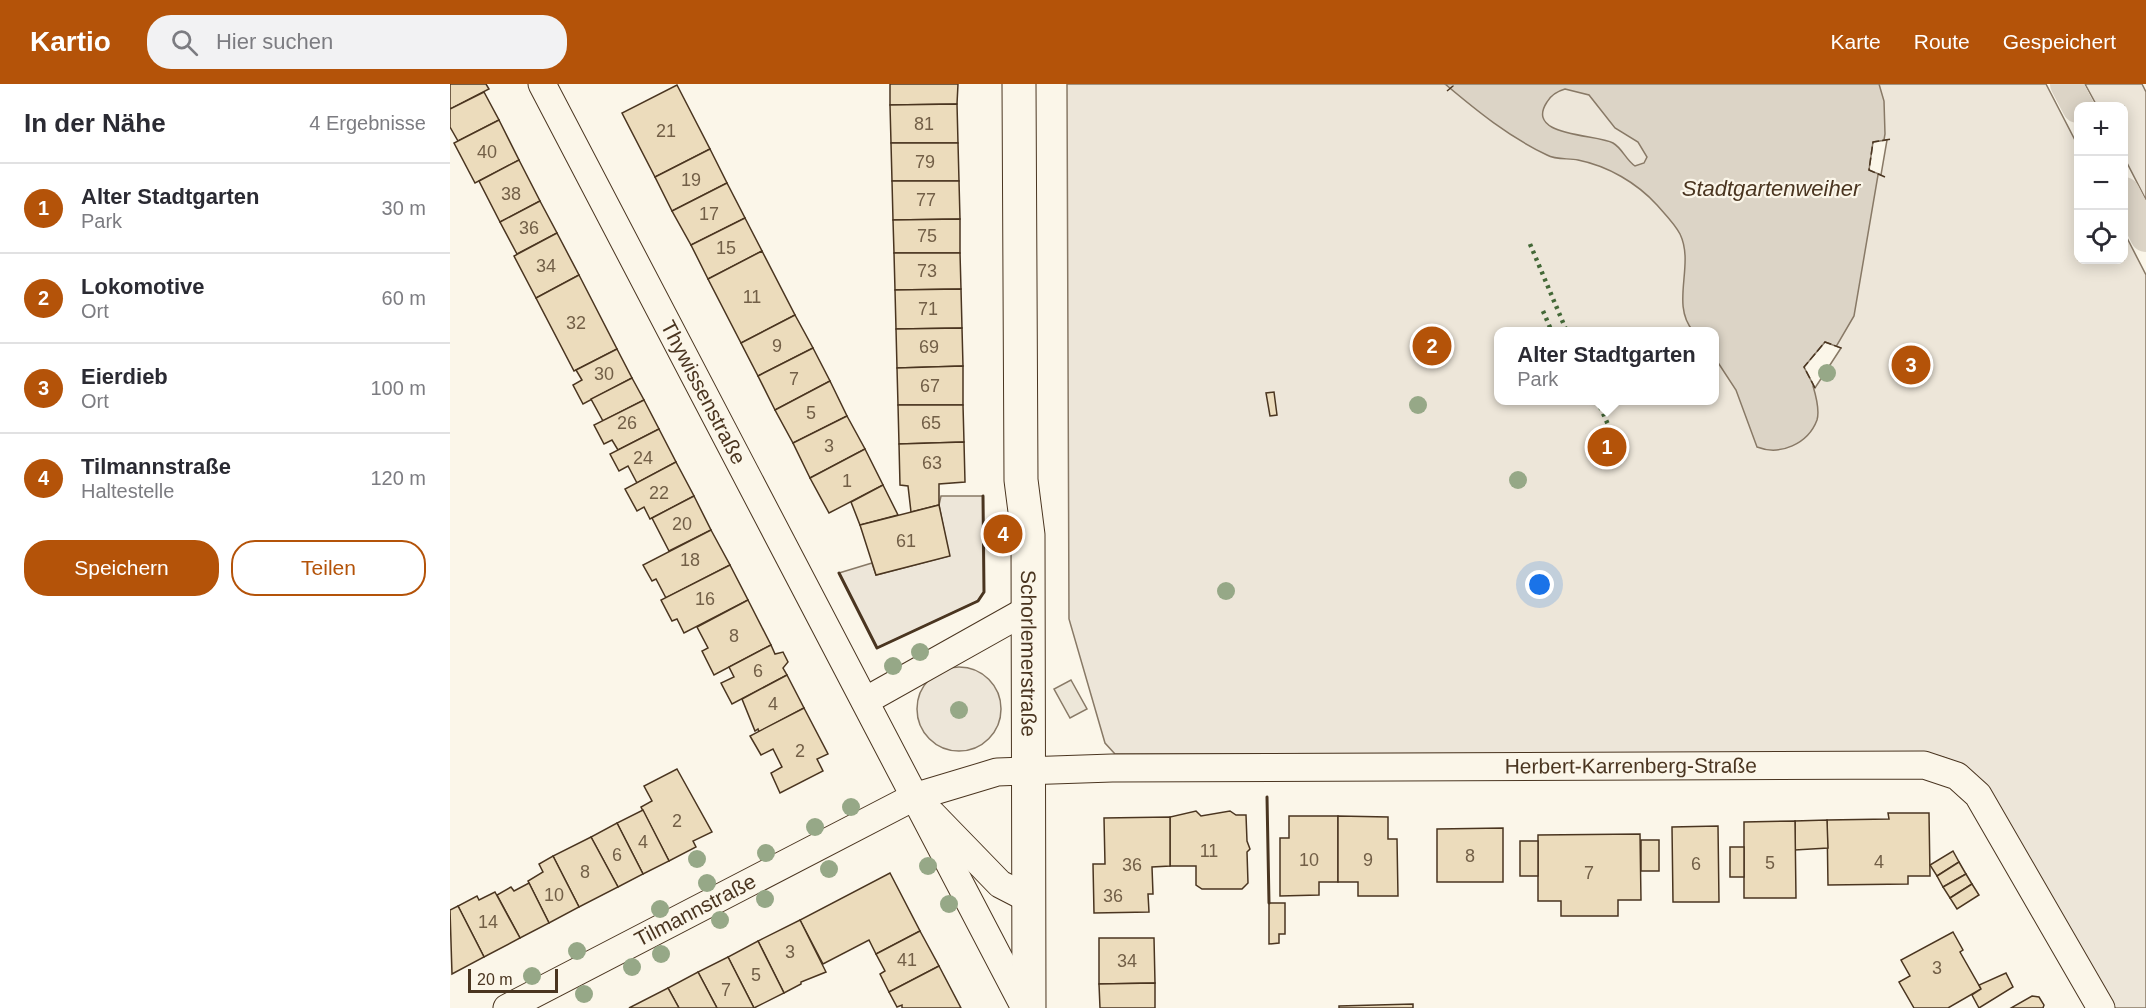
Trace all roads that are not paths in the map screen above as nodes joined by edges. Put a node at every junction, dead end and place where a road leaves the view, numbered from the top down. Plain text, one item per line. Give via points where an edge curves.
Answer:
1 (542, 84) edge
2 (1019, 84) edge
3 (1029, 609) junction
4 (865, 701) junction
5 (1028, 770) junction
6 (914, 797) junction
7 (1029, 900) junction
8 (507, 1008) edge
9 (1027, 1008) edge
10 (2101, 1008) edge

1 - 4 street, Thywissenstraße
2 - 3 main road, Schorlemerstraße via 1021,480 1028,535
3 - 4 street
3 - 5 main road, Schorlemerstraße
4 - 6 street, Thywissenstraße
5 - 6 street, Herbert-Karrenberg-Straße via 977,777
5 - 7 main road, Schorlemerstraße
5 - 10 street, Herbert-Karrenberg-Straße via 1912,765 1942,769 1957,776 1978,795
6 - 7 street via 1000,884
6 - 8 street, Tilmannstraße
6 - 9 street, Thywissenstraße
7 - 9 main road, Schorlemerstraße

